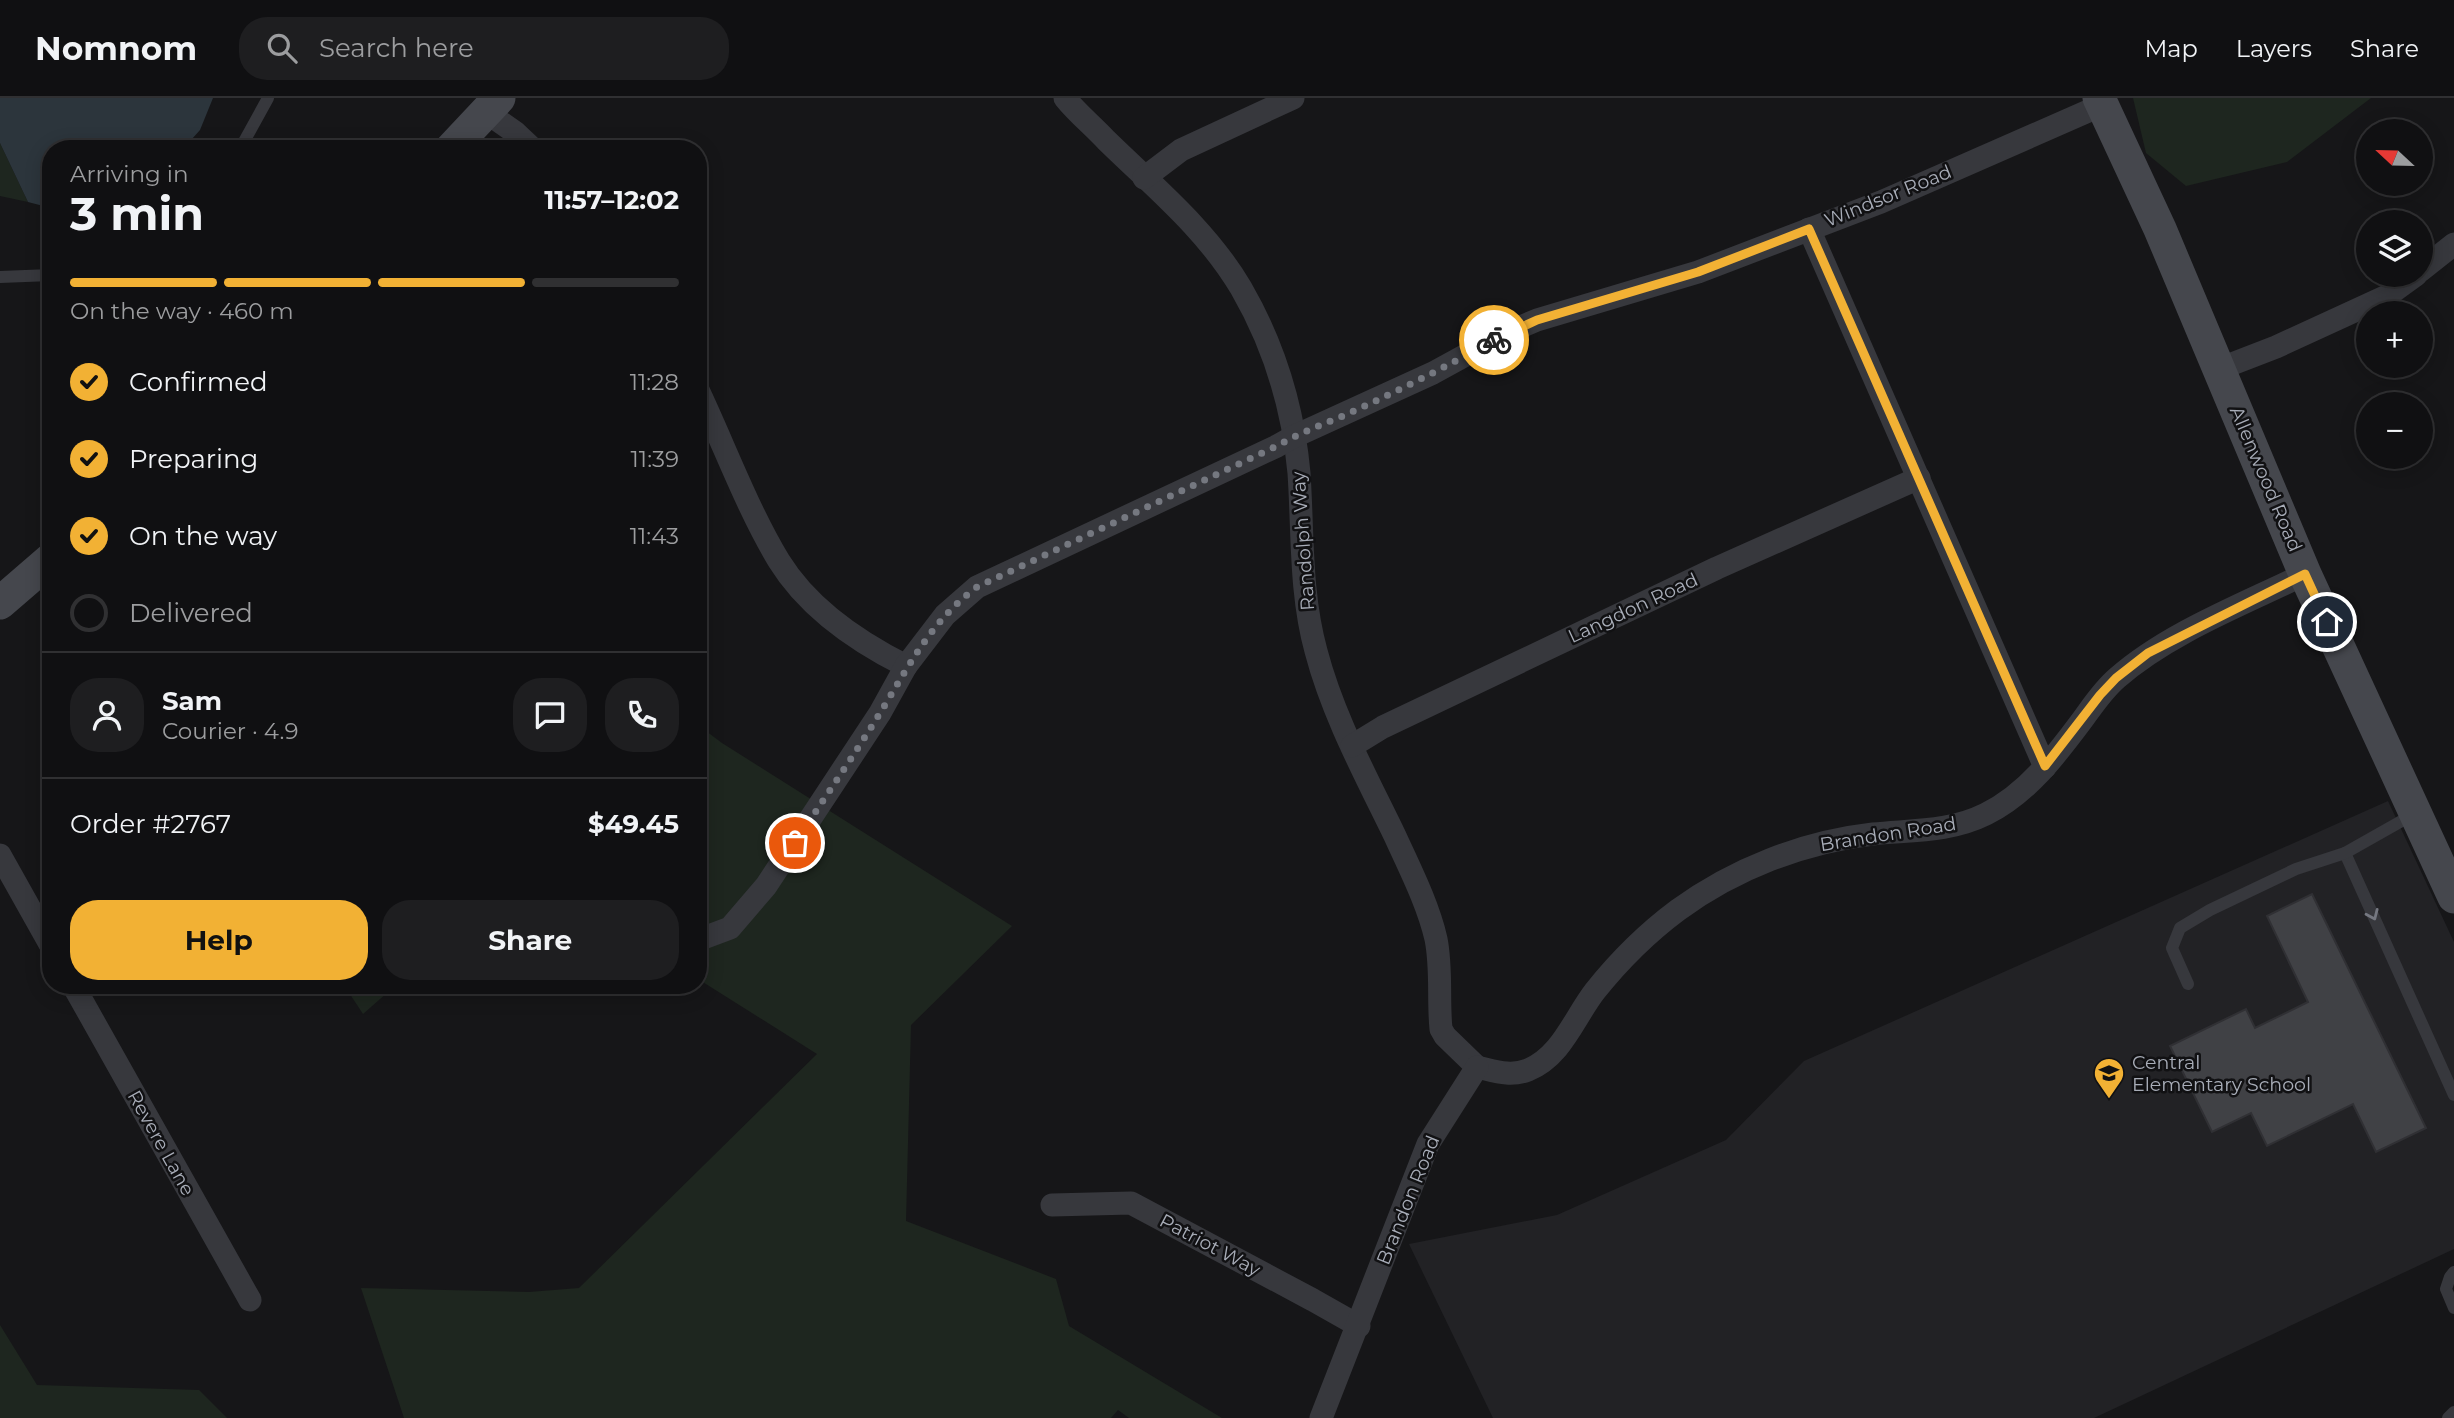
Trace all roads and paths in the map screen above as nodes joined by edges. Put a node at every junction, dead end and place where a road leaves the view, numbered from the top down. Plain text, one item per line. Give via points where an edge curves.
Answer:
1 (268, 98) edge
2 (1065, 98) edge
3 (1293, 98) edge
4 (2101, 101) edge
5 (493, 105) edge
6 (245, 140) edge
7 (460, 140) edge
8 (523, 140) edge
9 (1144, 178) junction
10 (1809, 229) junction
11 (2454, 244) edge
12 (2433, 261) edge
13 (42, 275) edge
14 (0, 277) edge
15 (2399, 287) edge
16 (2219, 369) junction
17 (707, 409) edge
18 (1293, 437) junction
19 (1919, 478) junction
20 (42, 567) edge
21 (2305, 574) junction
22 (0, 603) edge
23 (906, 666) junction
24 (1352, 746) junction
25 (2045, 766) junction
26 (2414, 814) junction
27 (2345, 853) junction
28 (0, 855) edge
29 (2454, 897) edge
30 (42, 930) edge
31 (707, 937) edge
32 (2188, 984) dead end
33 (78, 994) edge
34 (1477, 1067) junction
35 (2454, 1095) edge
36 (1052, 1205) dead end
37 (2454, 1272) edge
38 (250, 1300) dead end
39 (2454, 1308) edge
40 (1359, 1326) junction
41 (2454, 1412) edge
42 (1321, 1418) edge
43 (2448, 1418) edge

1 - 6 lane
2 - 9 street, Randolph Way
3 - 9 street via 1181,150
4 - 10 street, Windsor Road via 1881,202
4 - 16 street, Allenwood Road
5 - 7 street
5 - 8 street
9 - 18 street, Randolph Way via 1203,234 1240,286 1286,391
10 - 18 street, Windsor Road via 1698,272 1537,320
10 - 19 street
11 - 12 street
13 - 14 lane
15 - 16 street via 2276,347
16 - 21 street, Allenwood Road
17 - 23 street via 780,562 838,625
18 - 23 street, Windsor Road via 977,587 945,615
18 - 24 street, Randolph Way via 1308,615 1326,684
19 - 24 street, Langdon Road via 1717,568 1382,727
19 - 25 street
20 - 22 street
21 - 25 street, Brandon Road via 2148,653 2100,695
21 - 26 street, Allenwood Road
23 - 31 street, Windsor Road via 766,886 730,928
24 - 34 street, Randolph Way via 1408,864 1436,940 1441,1029
25 - 34 street, Brandon Road via 2008,801 1968,821 1933,830 1824,842 1728,878 1679,909 1630,951 1547,1059 1515,1074
26 - 27 lane
26 - 29 street, Allenwood Road
27 - 32 lane via 2296,869 2180,928 2172,948
27 -> 35 lane
28 - 30 street
33 - 38 street, Revere Lane
34 - 40 street, Brandon Road via 1429,1144
36 - 40 street, Patriot Way via 1130,1203
37 - 39 lane via 2446,1289
40 - 42 street, Brandon Road
41 - 43 lane

